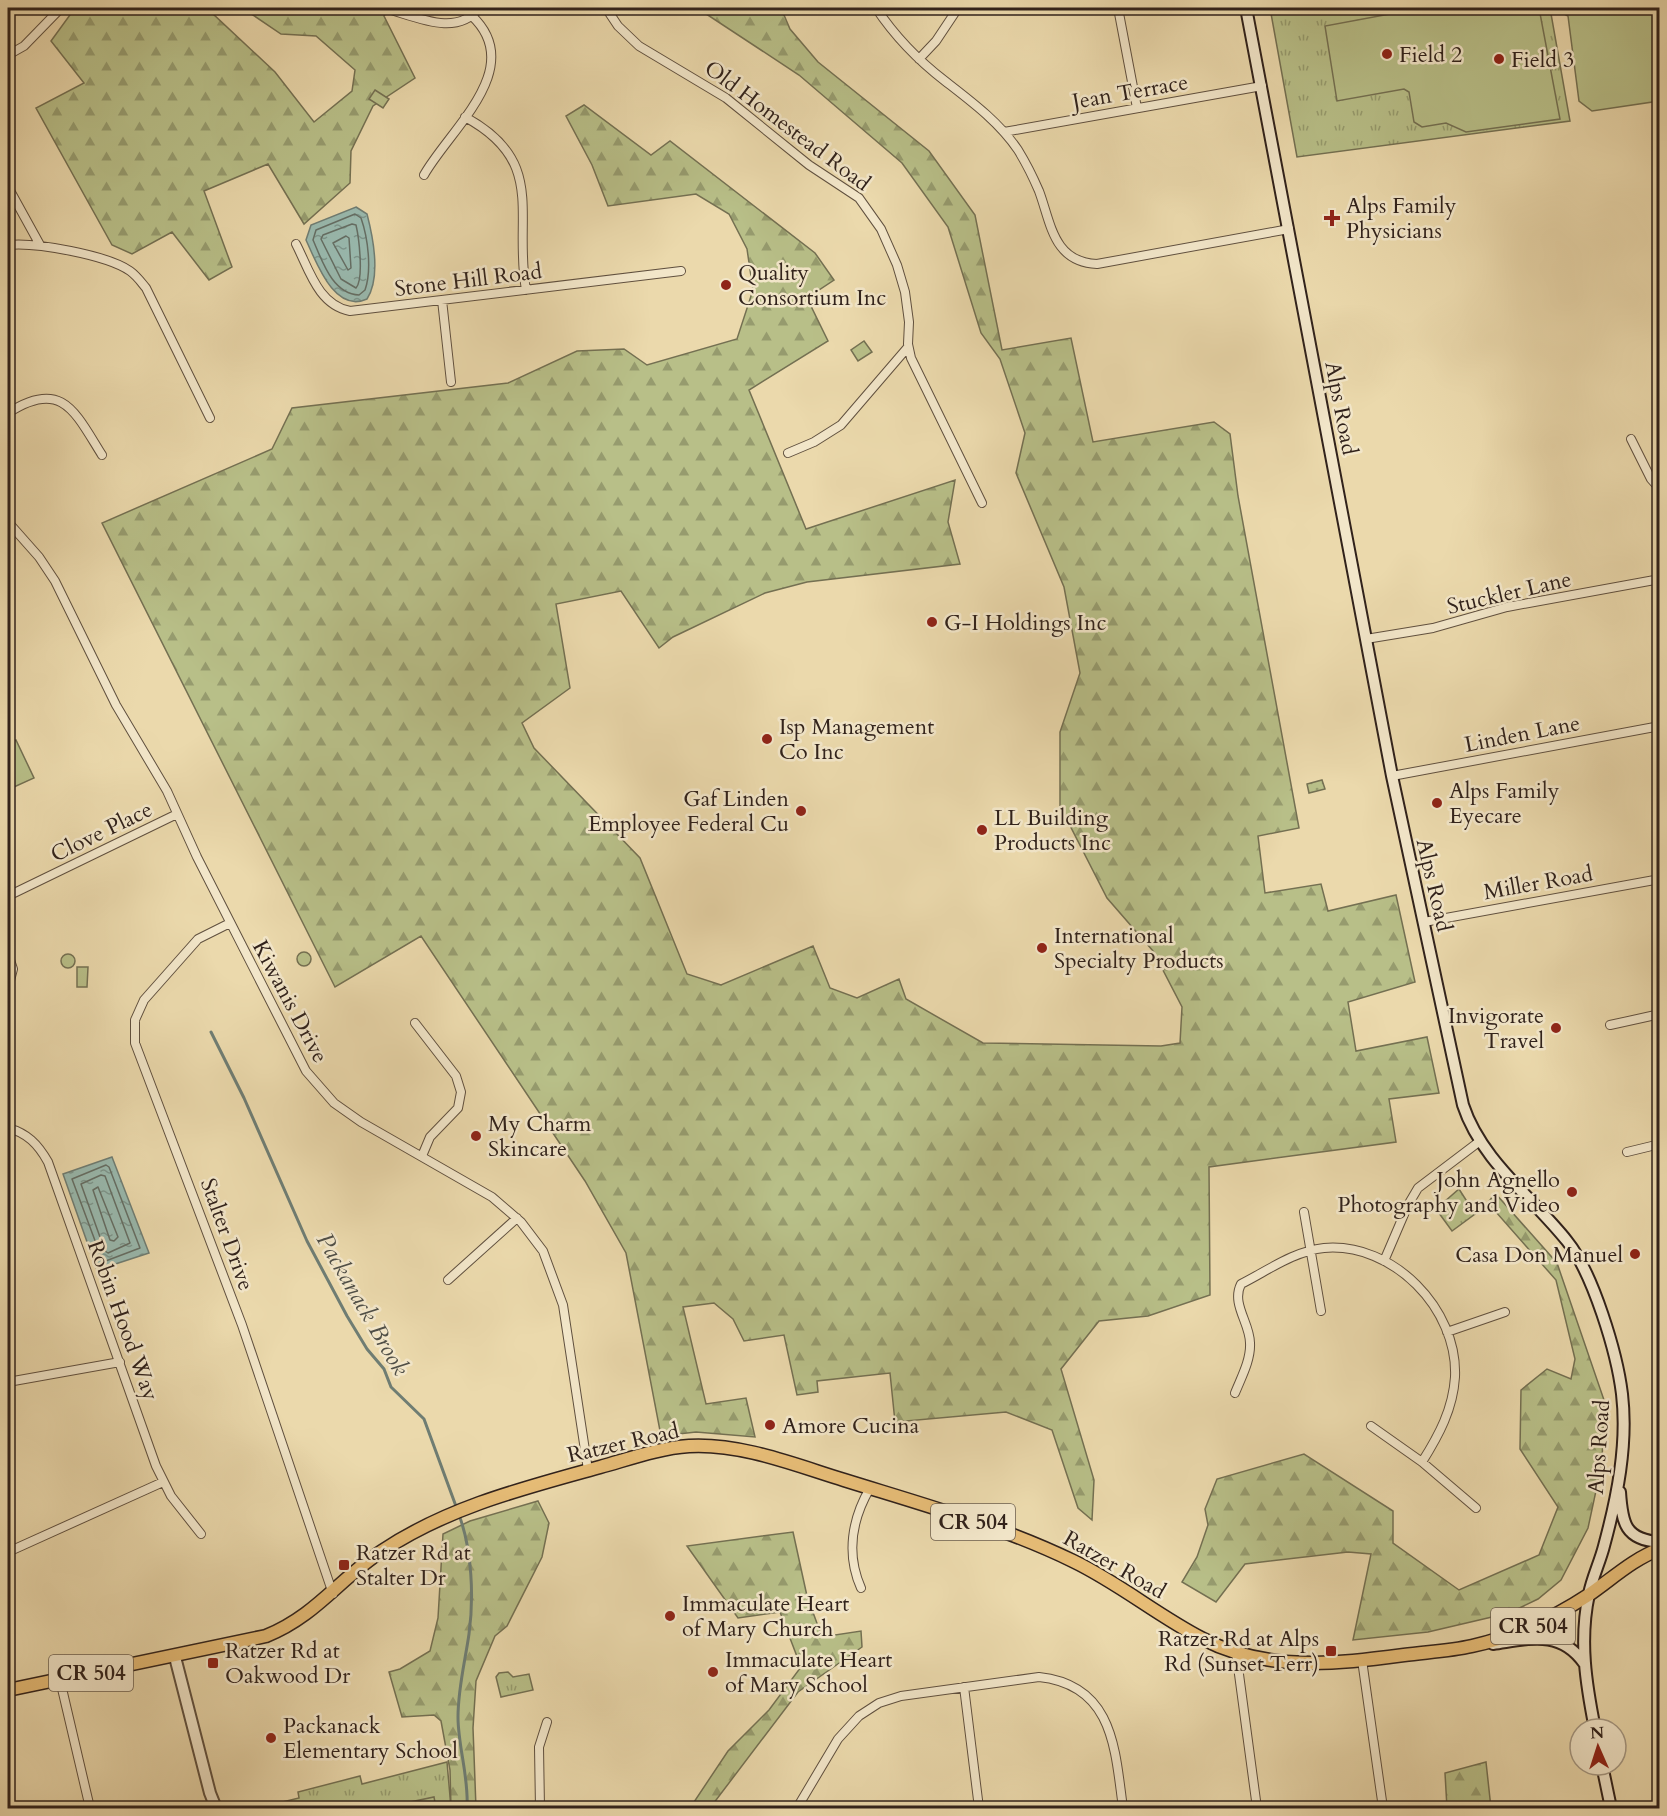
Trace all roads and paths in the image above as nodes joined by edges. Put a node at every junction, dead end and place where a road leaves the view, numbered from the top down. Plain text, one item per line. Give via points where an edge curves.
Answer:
1 (61, 8) edge
2 (384, 8) edge
3 (479, 8) edge
4 (606, 8) edge
5 (876, 8) edge
6 (958, 8) edge
7 (1118, 8) edge
8 (1246, 8) edge
9 (472, 16) junction
10 (8, 55) edge
11 (920, 59) junction
12 (1262, 86) junction
13 (1137, 108) junction
14 (465, 117) junction
15 (1004, 132) junction
16 (424, 174) dead end
17 (8, 187) edge
18 (1289, 229) junction
19 (296, 243) dead end
20 (8, 245) edge
21 (40, 245) junction
22 (681, 271) dead end
23 (526, 290) junction
24 (442, 300) junction
25 (908, 347) junction
26 (451, 382) dead end
27 (8, 413) edge
28 (210, 418) dead end
29 (1631, 439) dead end
30 (789, 453) dead end
31 (102, 455) dead end
32 (1659, 489) edge
33 (982, 503) dead end
34 (8, 522) edge
35 (1659, 579) edge
36 (1366, 639) junction
37 (1659, 726) edge
38 (1392, 776) junction
39 (177, 814) junction
40 (1659, 879) edge
41 (8, 896) edge
42 (1424, 922) junction
43 (230, 923) junction
44 (8, 954) edge
45 (8, 988) edge
46 (1659, 1014) edge
47 (415, 1023) dead end
48 (1610, 1025) dead end
49 (8, 1128) edge
50 (1480, 1141) junction
51 (1659, 1144) edge
52 (1627, 1152) dead end
53 (422, 1156) junction
54 (1304, 1212) dead end
55 (517, 1218) junction
56 (1311, 1250) junction
57 (1384, 1261) junction
58 (448, 1280) dead end
59 (1321, 1311) dead end
60 (1505, 1312) dead end
61 (1447, 1332) junction
62 (120, 1362) junction
63 (8, 1382) edge
64 (1235, 1393) dead end
65 (1371, 1426) dead end
66 (1422, 1462) junction
67 (588, 1470) junction
68 (1620, 1478) junction
69 (163, 1482) junction
70 (870, 1488) junction
71 (1476, 1508) dead end
72 (201, 1534) dead end
73 (1659, 1542) edge
74 (1659, 1548) edge
75 (8, 1552) edge
76 (861, 1588) dead end
77 (333, 1594) junction
78 (1589, 1594) junction
79 (1472, 1646) junction
80 (1236, 1652) junction
81 (175, 1657) junction
82 (1362, 1660) junction
83 (1584, 1663) junction
84 (60, 1680) junction
85 (964, 1687) junction
86 (8, 1690) edge
87 (1593, 1717) edge
88 (547, 1722) dead end
89 (1604, 1777) edge
90 (90, 1809) edge
91 (216, 1809) edge
92 (540, 1809) edge
93 (797, 1809) edge
94 (979, 1809) edge
95 (1123, 1809) edge
96 (1257, 1809) edge
97 (1383, 1809) edge
98 (1611, 1809) edge

1 - 10 street via 24,46
2 - 9 street via 447,25
3 - 9 street
4 - 25 street, Old Homestead Road via 639,46 726,98 809,165 859,198 881,229 897,266 906,302
5 - 11 street
6 - 11 street
7 - 13 street
8 - 12 main road, Alps Road / CR 504
9 - 14 street via 485,30 492,59 488,78
11 - 15 street
12 - 13 street, Jean Terrace
12 - 18 main road, Alps Road / CR 504
13 - 15 street, Jean Terrace
14 - 16 street
14 - 23 street via 502,145 519,172 524,199 521,249
15 - 18 street via 1031,174 1057,241 1083,262 1107,263
17 - 21 street
18 - 36 main road, Alps Road / CR 504
19 - 24 street, Stone Hill Road via 325,299 341,309
20 - 21 street
21 - 28 street via 122,267 139,279
22 - 23 street, Stone Hill Road
23 - 24 street, Stone Hill Road
24 - 26 street
25 - 30 street via 841,425
25 - 33 street, Old Homestead Road
27 - 31 street via 34,398 63,402 76,414
29 - 32 street
34 - 39 street, Kiwanis Drive via 55,581 116,705
35 - 36 street, Stuckler Lane via 1507,607 1433,628
36 - 38 main road, Alps Road / CR 504
37 - 38 street, Linden Lane
38 - 42 main road, Alps Road / CR 504
39 - 41 street, Clove Place
39 - 43 street, Kiwanis Drive
40 - 42 street, Miller Road
42 - 50 main road, Alps Road / CR 504 via 1463,1105
43 - 53 street, Kiwanis Drive via 295,1052 320,1088 361,1122
43 - 77 street, Stalter Drive via 198,939 144,1000 135,1020 135,1043 242,1325
44 - 45 street via 13,969
46 - 48 street
47 - 53 street via 456,1076 460,1092 458,1108 430,1137
49 - 62 street, Robin Hood Way via 26,1135 48,1162
50 - 57 street via 1418,1188
50 - 68 main road, Alps Road / CR 504 via 1569,1242 1589,1281 1622,1394
51 - 52 street
53 - 55 street, Kiwanis Drive via 492,1197
54 - 56 street
55 - 58 street
55 - 67 street, Kiwanis Drive via 543,1251 558,1286
56 - 57 street via 1354,1249
56 - 59 street
56 - 64 street via 1241,1284 1236,1293 1250,1342 1248,1362
57 - 61 street via 1415,1281
60 - 61 street
61 - 66 street via 1455,1377 1449,1413
62 - 63 street
62 - 69 street, Robin Hood Way
65 - 66 street
66 - 71 street
67 - 70 main road, Ratzer Road / CR 504 via 660,1451 712,1447 750,1452
67 - 77 main road, Ratzer Road / CR 504 via 456,1511 377,1554
68 - 73 main road via 1621,1509 1632,1535 1642,1541
68 - 78 main road, Alps Road / CR 504
69 - 72 street, Robin Hood Way
69 - 75 street
70 - 76 street via 858,1512 852,1540
70 - 80 main road, Ratzer Road / CR 504 via 1058,1553 1203,1639
74 - 78 main road, Ratzer Road via 1626,1566
77 - 81 main road, Ratzer Road / CR 504 via 270,1635
78 - 79 main road, Ratzer Road / CR 504 via 1530,1627
78 - 83 main road, Alps Road
79 - 82 main road, Ratzer Road / CR 504
79 - 83 main road via 1557,1640 1568,1644
80 - 82 main road, Ratzer Road / CR 504 via 1304,1664
80 - 96 street
81 - 84 main road, Ratzer Road / CR 504
81 - 91 main road
82 - 97 street
83 - 87 main road, Alps Road
84 - 86 main road, Ratzer Road / CR 504
84 - 90 street
85 - 93 street via 892,1698 867,1710 838,1739
85 - 94 street
85 - 95 street via 1039,1677 1061,1682 1085,1696 1108,1724
88 - 92 street via 539,1747
89 - 98 main road

